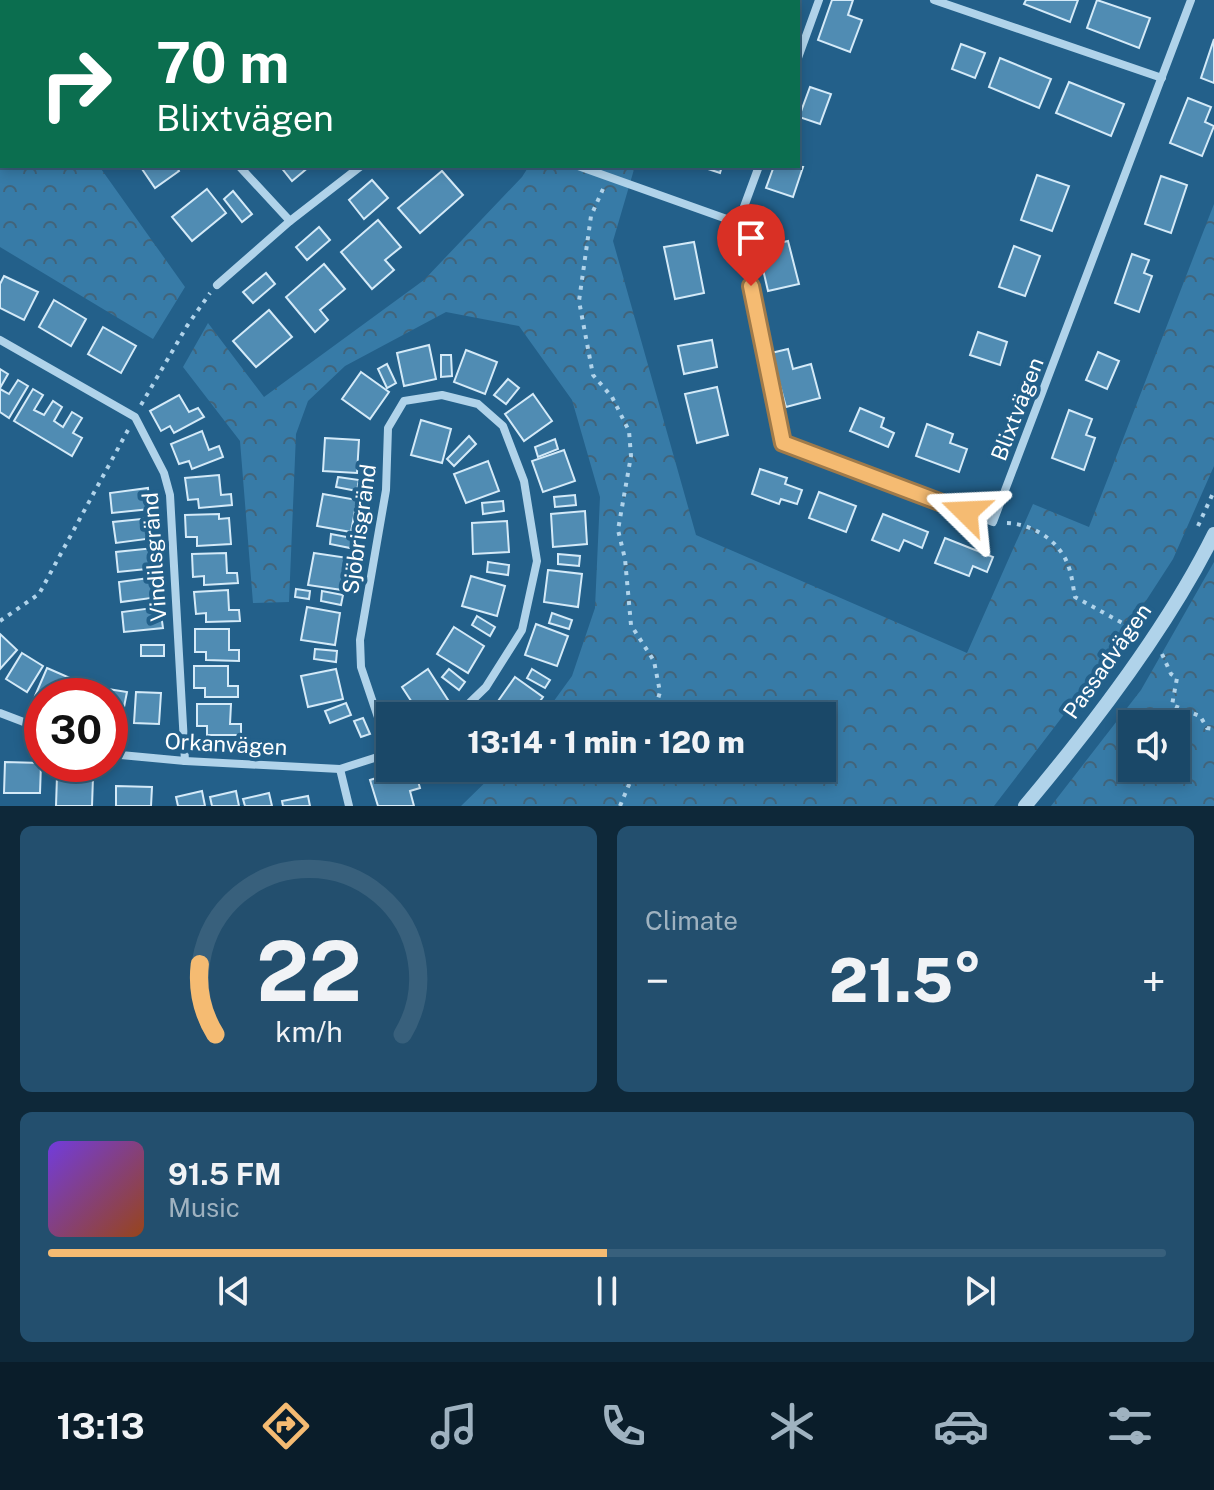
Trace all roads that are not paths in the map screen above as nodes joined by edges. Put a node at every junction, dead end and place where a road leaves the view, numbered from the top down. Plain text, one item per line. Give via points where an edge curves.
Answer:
1 (819, 0) edge
2 (934, 0) edge
3 (1191, 0) edge
4 (800, 52) edge
5 (1162, 78) junction
6 (241, 168) edge
7 (358, 168) edge
8 (584, 168) edge
9 (758, 168) edge
10 (290, 221) junction
11 (738, 223) junction
12 (217, 285) road end
13 (0, 340) edge
14 (1214, 534) edge
15 (470, 702) edge
16 (376, 711) edge
17 (0, 713) edge
18 (24, 722) edge
19 (128, 756) edge
20 (376, 757) edge
21 (185, 761) junction
22 (340, 769) junction
23 (349, 806) edge
24 (1025, 806) edge

1 - 4 street
2 - 5 street
3 - 5 street, Blixtvägen
5 - 11 street, Blixtvägen via 993,522 783,443
6 - 10 street
7 - 10 street
8 - 11 street
9 - 11 street
10 - 12 street
13 - 21 street, Vindilsgränd via 135,417 164,473 170,495
14 - 24 street, Passadvägen via 1069,754
15 - 16 street, Sjöbrisgränd via 522,630 537,561 524,481 503,426 478,404 442,395 404,401 388,428 386,490 360,640 361,667
17 - 18 street
19 - 21 street, Orkanvägen
20 - 22 street, Sjöbrisgränd
21 - 22 street, Orkanvägen
22 - 23 street

